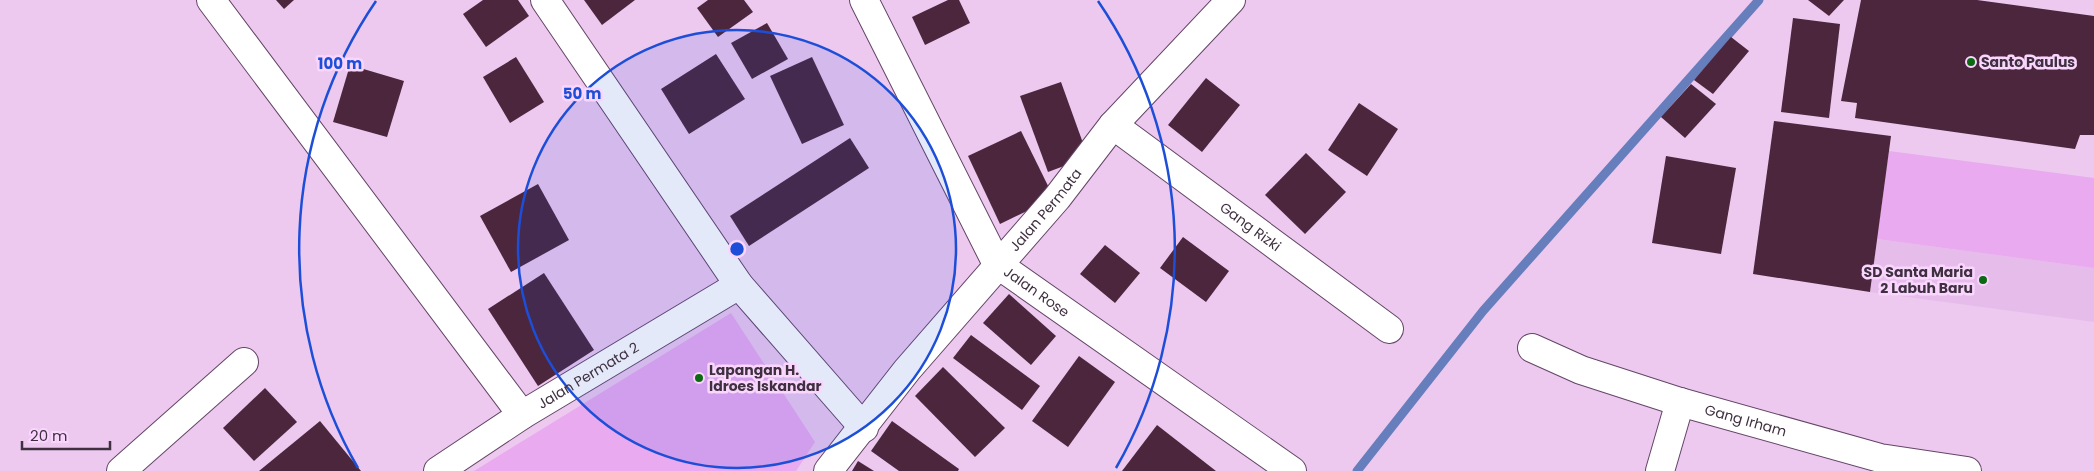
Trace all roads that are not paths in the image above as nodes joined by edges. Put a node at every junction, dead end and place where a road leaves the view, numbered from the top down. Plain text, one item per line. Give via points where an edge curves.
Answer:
1 (211, 0) edge
2 (545, 0) edge
3 (864, 0) edge
4 (1231, 0) edge
5 (1113, 125) junction
6 (997, 264) junction
7 (739, 285) junction
8 (1389, 329) dead end
9 (1532, 348) dead end
10 (244, 362) dead end
11 (1680, 402) junction
12 (522, 415) junction
13 (864, 428) junction
14 (121, 471) edge
15 (438, 471) edge
16 (828, 471) edge
17 (1292, 471) edge
18 (1660, 471) edge
19 (1967, 471) edge

1 - 12 street
2 - 7 street
3 - 6 street, Jalan Rose
4 - 5 street, Jalan Permata
5 - 6 street, Jalan Permata via 1057,198
5 - 8 street, Gang Rizki
6 - 13 street, Jalan Permata via 907,370
6 - 17 street, Jalan Rose
7 - 12 street, Jalan Permata 2
7 - 13 street
9 - 11 street, Gang Irham via 1581,370
10 - 14 street
11 - 18 street
11 - 19 street, Gang Irham via 1880,458
12 - 15 street, Jalan Permata 2
13 - 16 street, Jalan Permata

